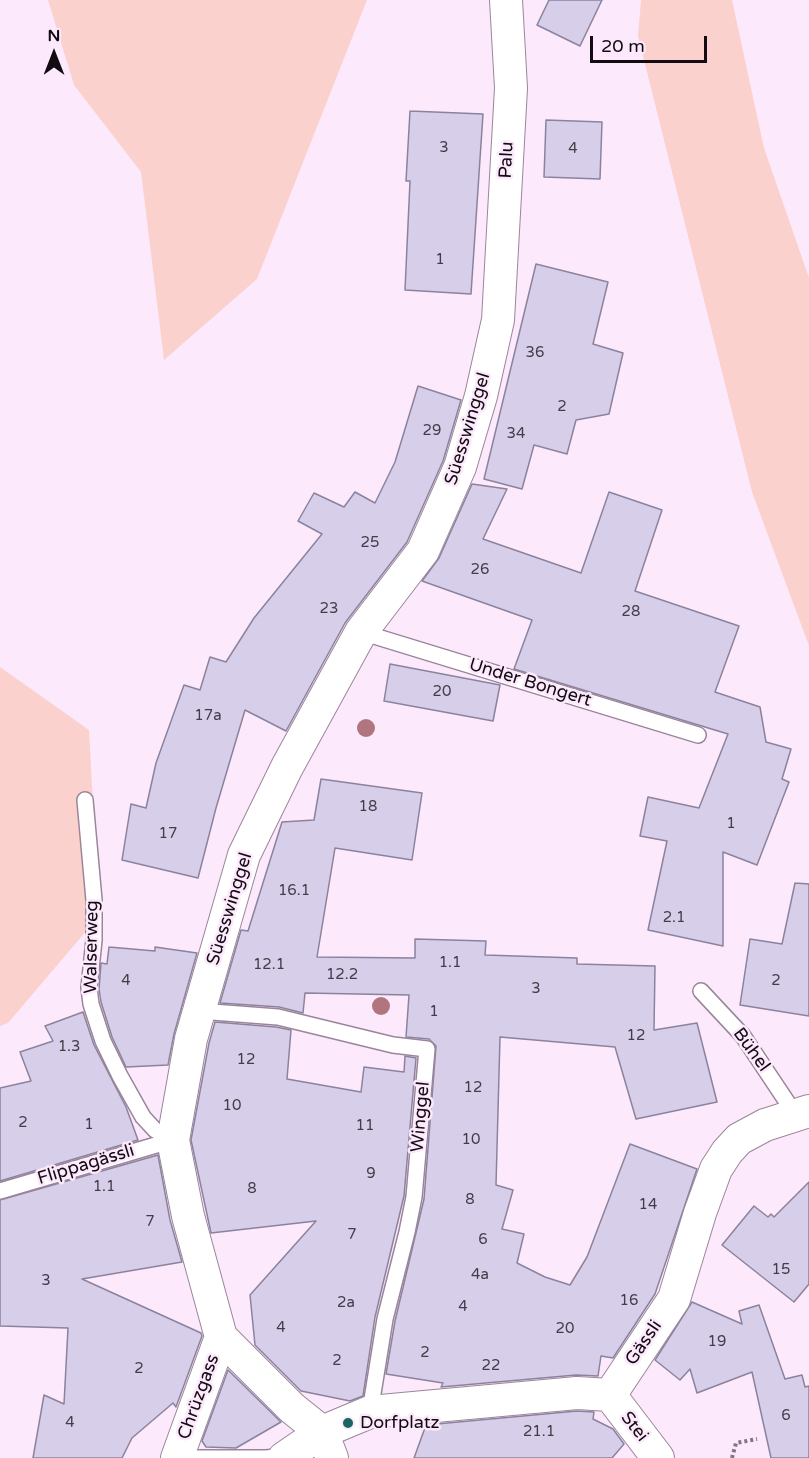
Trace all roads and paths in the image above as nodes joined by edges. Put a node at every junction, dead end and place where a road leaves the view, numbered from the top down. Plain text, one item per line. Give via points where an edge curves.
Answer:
1 (506, 0) edge
2 (498, 320) joint
3 (361, 632) junction
4 (698, 735) dead end
5 (85, 800) dead end
6 (701, 992) dead end
7 (199, 1011) junction
8 (802, 1113) edge
9 (173, 1140) junction
10 (0, 1191) edge
11 (221, 1337) junction
12 (610, 1395) junction
13 (370, 1412) junction
14 (757, 1439) dead end
15 (327, 1445) edge
16 (285, 1457) edge
17 (177, 1458) edge
18 (658, 1458) edge
19 (732, 1458) edge

1 - 2 street, Palu via 511,88
2 - 3 street, Süesswinggel via 460,467 423,551
3 - 4 lane, Under Bongert
3 - 7 street, Süesswinggel via 244,855
5 - 9 lane, Walserweg via 94,900 91,1004 103,1041 143,1117 154,1130
6 - 8 lane, Bühel via 743,1036
7 - 9 street, Süesswinggel
7 - 13 lane, Winggel via 278,1017 393,1045 427,1049 414,1197 385,1319
8 - 12 street, Gässli via 765,1125 739,1139 727,1152 716,1169 700,1213 674,1299
9 - 10 lane, Flippagässli
9 - 11 street, Süesswinggel via 188,1216
11 - 15 street, Süesswinggel
11 - 17 street, Chrüzgass
12 - 13 street via 577,1393
12 - 18 street, Stei
13 - 15 street
14 - 19 path via 736,1443
15 - 16 street
16 - 17 lane

